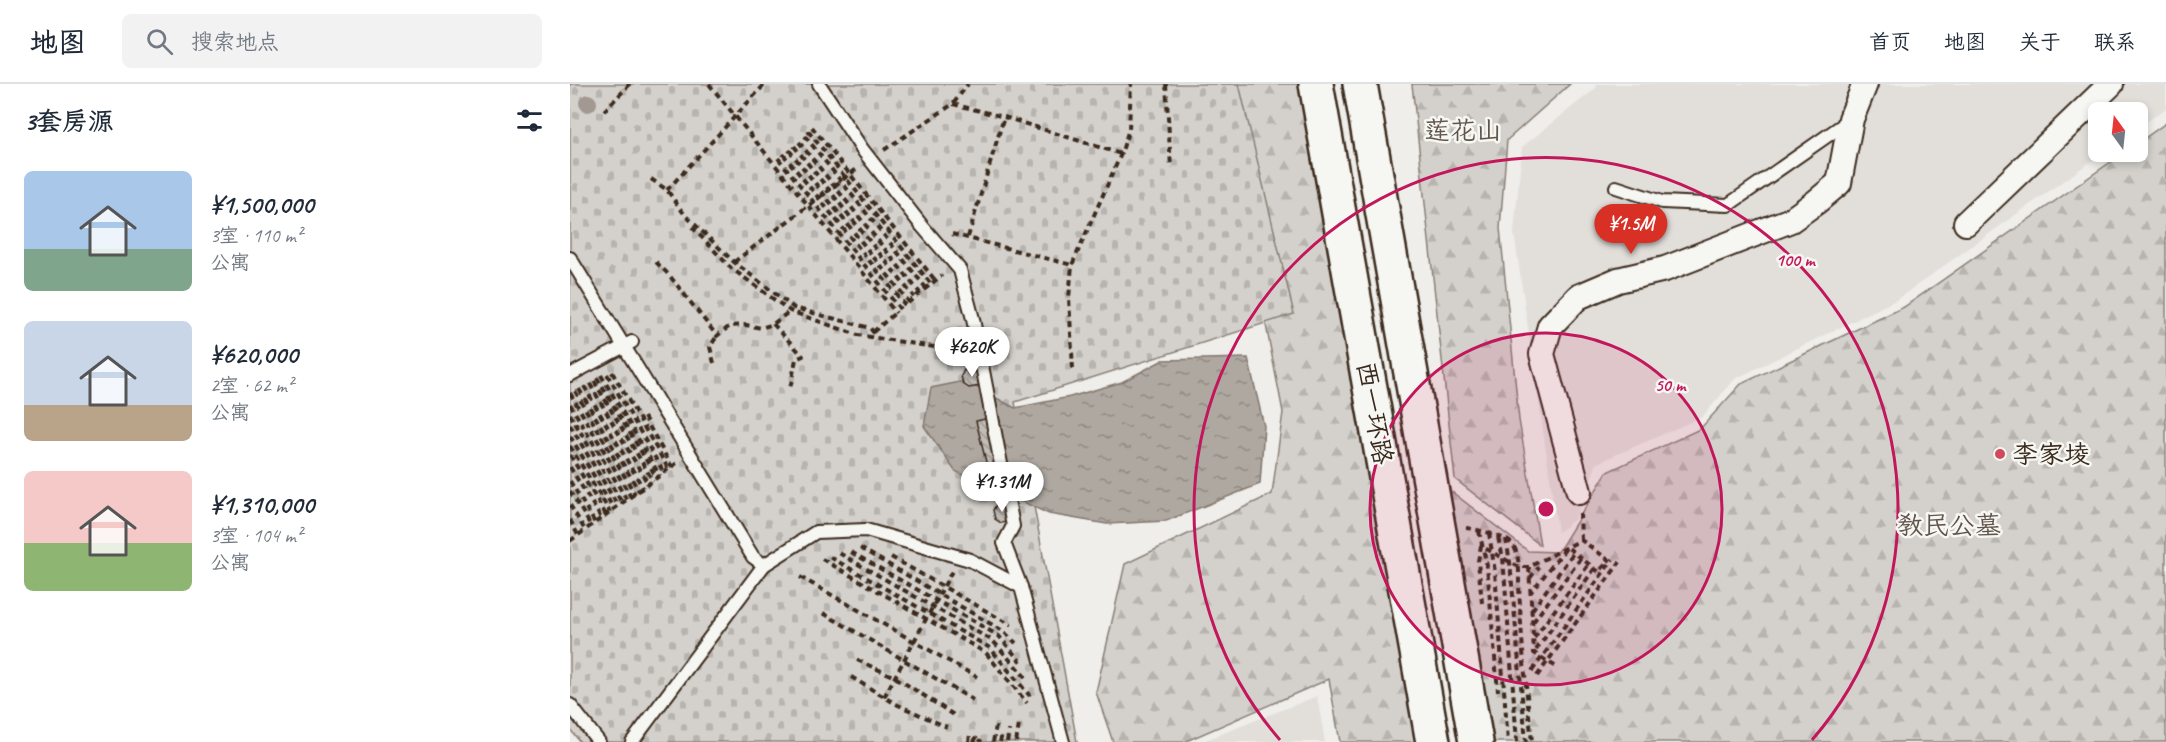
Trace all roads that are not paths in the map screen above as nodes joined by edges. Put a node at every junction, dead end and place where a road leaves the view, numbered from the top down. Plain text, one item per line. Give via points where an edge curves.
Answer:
1 (819, 84) edge
2 (1316, 84) edge
3 (1360, 84) edge
4 (1865, 84) edge
5 (2111, 84) edge
6 (1851, 119) junction
7 (1616, 187) dead end
8 (1966, 223) dead end
9 (570, 258) edge
10 (628, 344) junction
11 (583, 373) edge
12 (1579, 492) dead end
13 (764, 565) junction
14 (1021, 586) junction
15 (570, 705) edge
16 (599, 742) edge
17 (632, 742) edge
18 (1063, 742) edge
19 (1433, 742) edge
20 (1476, 742) edge

1 - 14 lane via 870,159 960,270 1013,526 1004,543
2 - 19 highway, 西一环路
3 - 20 highway, 西一环路
4 - 6 street
5 - 8 street
6 - 7 lane via 1728,206 1662,202
6 - 12 street via 1839,183 1791,220 1665,269 1618,280 1578,297 1551,326 1542,354
9 - 10 lane
10 - 11 lane
10 - 13 lane via 753,557
13 - 14 lane via 816,532 866,530 970,560
13 - 17 lane
14 - 18 lane
15 - 16 lane

